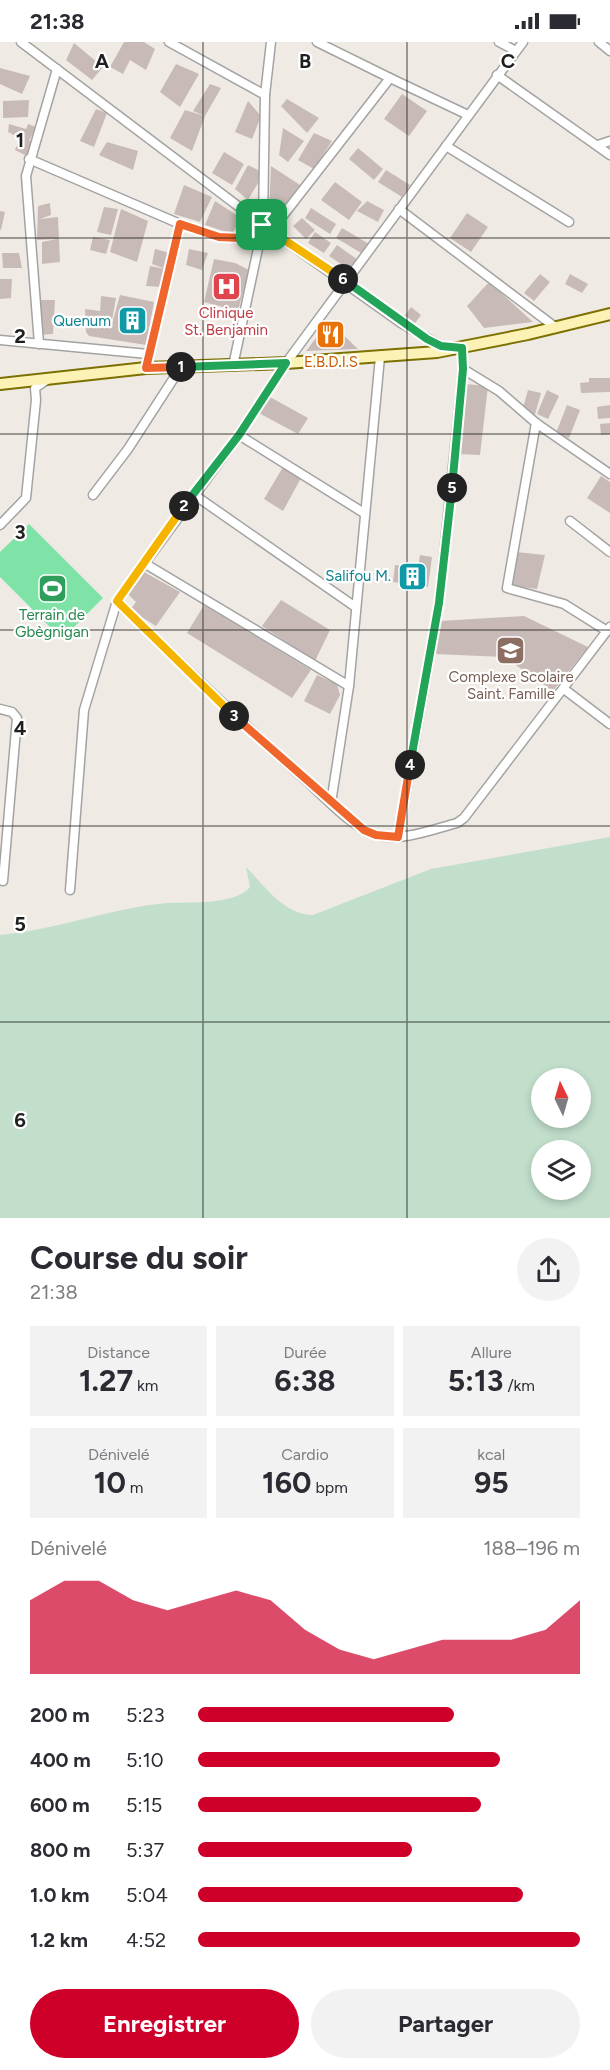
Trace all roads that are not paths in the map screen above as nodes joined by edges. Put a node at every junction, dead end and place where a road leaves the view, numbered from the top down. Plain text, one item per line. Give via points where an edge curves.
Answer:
1 (21, 42) edge
2 (169, 42) edge
3 (271, 42) edge
4 (317, 42) edge
5 (499, 42) edge
6 (523, 42) edge
7 (599, 42) edge
8 (516, 51) junction
9 (610, 51) edge
10 (57, 69) junction
11 (497, 75) junction
12 (390, 78) junction
13 (265, 95) junction
14 (468, 115) junction
15 (610, 141) edge
16 (598, 145) junction
17 (446, 146) junction
18 (610, 155) edge
19 (29, 159) junction
20 (399, 209) junction
21 (569, 222) dead end
22 (180, 224) junction
23 (262, 225) junction
24 (271, 231) junction
25 (260, 239) junction
26 (347, 282) junction
27 (610, 314) edge
28 (555, 327) junction
29 (0, 340) edge
30 (39, 344) junction
31 (462, 348) junction
32 (148, 354) junction
33 (380, 357) junction
34 (286, 363) junction
35 (233, 366) junction
36 (181, 367) junction
37 (146, 368) junction
38 (463, 369) junction
39 (48, 380) junction
40 (0, 384) edge
41 (536, 423) junction
42 (239, 435) junction
43 (610, 474) edge
44 (194, 494) junction
45 (93, 495) dead end
46 (364, 513) junction
47 (570, 521) dead end
48 (0, 525) edge
49 (610, 552) edge
50 (144, 563) junction
51 (117, 601) junction
52 (354, 606) junction
53 (608, 629) edge
54 (349, 686) junction
55 (564, 689) junction
56 (0, 709) edge
57 (610, 724) edge
58 (331, 802) junction
59 (398, 837) junction
60 (3, 881) dead end
61 (70, 890) dead end

1 - 10 street
2 - 13 street
3 - 13 street
4 - 12 street
5 - 8 street
6 - 8 street
7 - 9 street
8 - 11 street
10 - 19 street
10 - 23 street
11 - 14 street
11 - 16 street
12 - 14 street
12 - 24 street
13 - 23 street
14 - 17 street
15 - 16 street
16 - 18 street
17 - 20 street
17 - 21 street
19 - 22 street
19 - 30 street via 26,191
20 - 26 street
20 - 28 street
22 - 25 street via 219,237
22 - 32 street
23 - 24 street
23 - 25 street
24 - 26 street
25 - 35 street
26 - 31 street via 427,339 441,346
26 - 34 street
27 - 28 main road
28 - 31 main road
29 - 30 street
30 - 32 street
31 - 33 main road
31 - 38 street
32 - 37 street
33 - 34 main road
33 - 46 street
34 - 35 main road
34 - 42 street
35 - 36 main road
36 - 37 main road
36 - 45 street
37 - 39 main road
38 - 41 street via 499,391
38 - 59 street via 439,603
39 - 40 main road
39 - 48 street via 35,388 26,498
41 - 43 street
41 - 53 street via 507,588 564,604
42 - 44 street
42 - 46 street
44 - 50 street
44 - 52 street
46 - 52 street
47 - 49 street
50 - 51 street
50 - 54 street
51 - 58 street via 231,714
51 - 61 street via 84,710
52 - 54 street
53 - 55 street
54 - 58 street
55 - 57 street
55 - 59 street via 464,818
56 - 60 street via 17,718
58 - 59 street via 364,830

